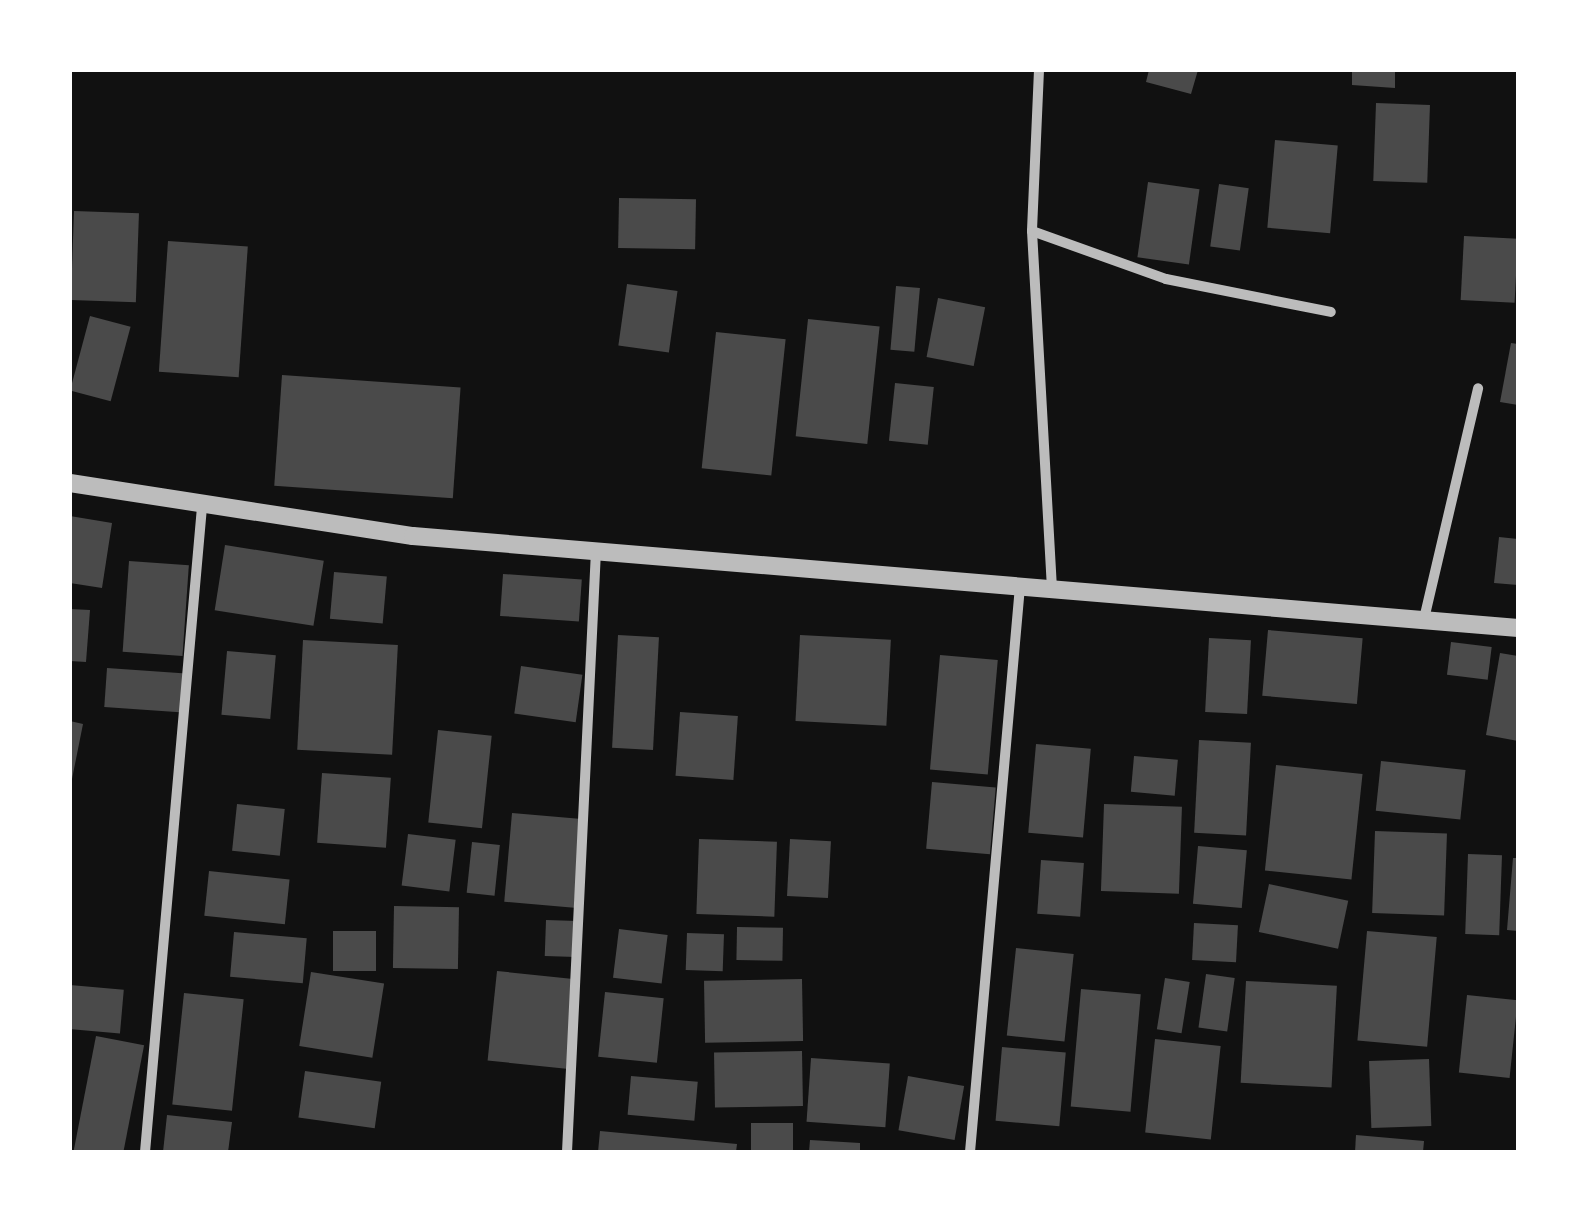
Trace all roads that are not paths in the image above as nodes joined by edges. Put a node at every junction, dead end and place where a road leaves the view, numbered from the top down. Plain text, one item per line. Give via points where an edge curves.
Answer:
1 (1040, 70) edge
2 (1032, 232) junction
3 (1331, 312) dead end
4 (1478, 388) dead end
5 (70, 483) edge
6 (202, 508) junction
7 (596, 551) junction
8 (1020, 586) junction
9 (1052, 590) junction
10 (1424, 618) junction
11 (1518, 628) edge
12 (146, 1152) edge
13 (567, 1152) edge
14 (970, 1152) edge

1 - 2 street
2 - 3 street via 1166,279
2 - 9 street
4 - 10 street
5 - 6 street
6 - 7 street
6 - 12 street
7 - 8 street
7 - 13 street
8 - 9 street
8 - 14 street
9 - 10 street
10 - 11 street

